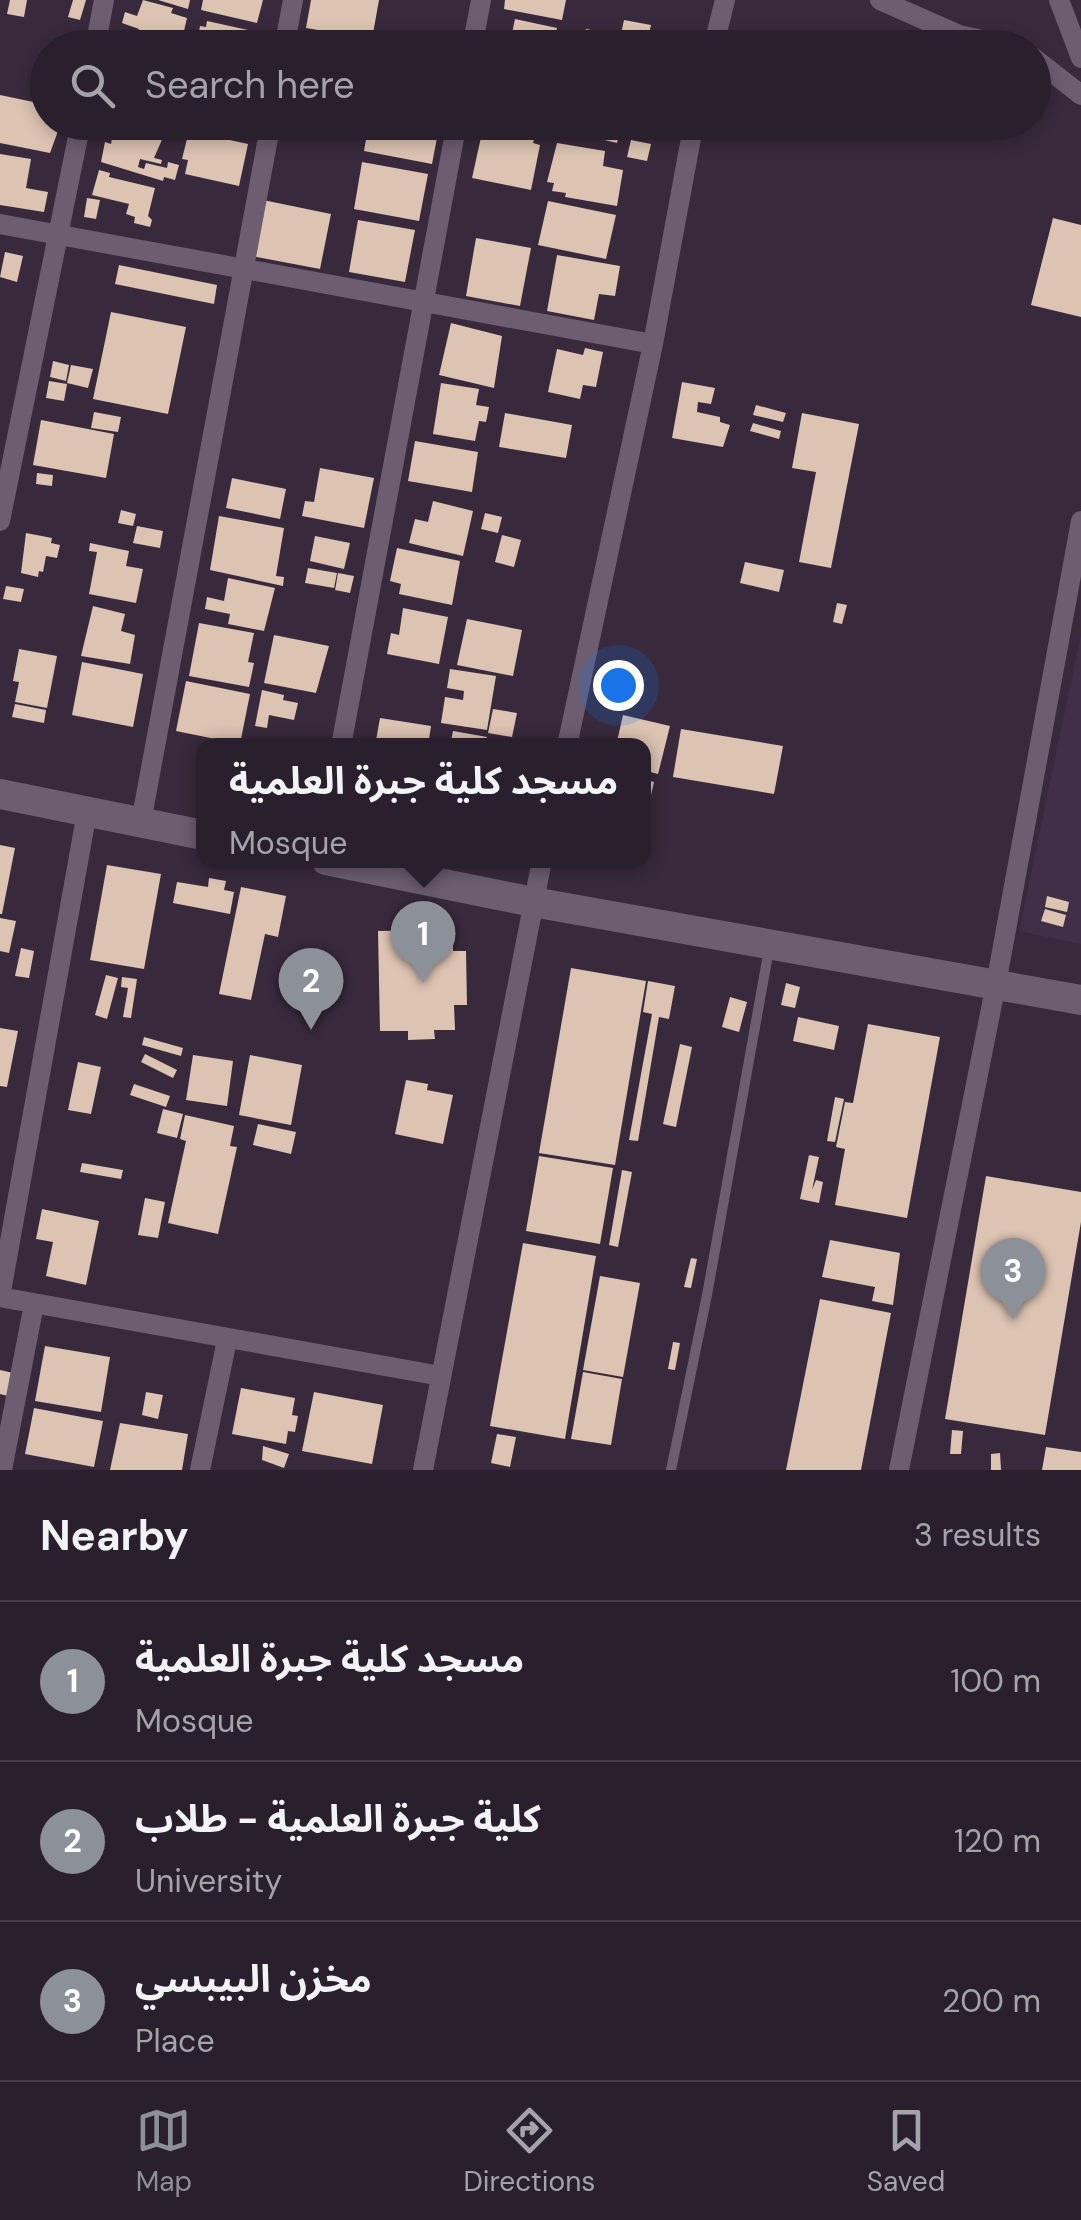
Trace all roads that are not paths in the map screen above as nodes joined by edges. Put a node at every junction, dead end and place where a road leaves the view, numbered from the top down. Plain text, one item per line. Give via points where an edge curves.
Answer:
1 (104, 0) edge
2 (293, 0) edge
3 (482, 0) edge
4 (725, 0) edge
5 (880, 0) edge
6 (1059, 0) edge
7 (98, 30) edge
8 (287, 30) edge
9 (476, 30) edge
10 (718, 30) edge
11 (948, 30) edge
12 (1081, 58) edge
13 (1051, 71) edge
14 (1081, 95) edge
15 (78, 140) edge
16 (268, 140) edge
17 (453, 140) edge
18 (689, 140) edge
19 (692, 140) edge
20 (688, 144) junction
21 (0, 224) edge
22 (60, 235) junction
23 (245, 268) junction
24 (421, 301) junction
25 (653, 344) junction
26 (0, 521) edge
27 (1081, 522) edge
28 (342, 738) edge
29 (568, 738) edge
30 (0, 794) edge
31 (87, 812) junction
32 (141, 822) junction
33 (196, 834) edge
34 (365, 868) edge
35 (540, 868) edge
36 (533, 902) junction
37 (770, 943) junction
38 (996, 984) junction
39 (1081, 1000) edge
40 (0, 1297) edge
41 (34, 1304) junction
42 (226, 1340) junction
43 (441, 1376) junction
44 (2, 1470) edge
45 (200, 1470) edge
46 (423, 1470) edge
47 (671, 1470) edge
48 (899, 1470) edge

1 - 7 street
2 - 8 street
3 - 9 street
4 - 10 street
5 - 11 street
6 - 12 street
13 - 14 street
15 - 22 street
16 - 23 street
17 - 24 street
18 - 20 street
19 - 20 street
20 - 25 street
21 - 22 street
22 - 23 street
22 - 26 street
23 - 24 street
23 - 32 street
24 - 25 street
24 - 28 street
25 - 29 street
27 - 38 street
30 - 31 street
31 - 32 street
31 - 40 street
32 - 33 street
34 - 36 street
35 - 36 street
36 - 37 street
36 - 43 street
37 - 38 street
37 - 47 lane
38 - 39 street
38 - 48 street
40 - 41 street
41 - 42 street
41 - 44 street
42 - 43 street
42 - 45 street
43 - 46 street

